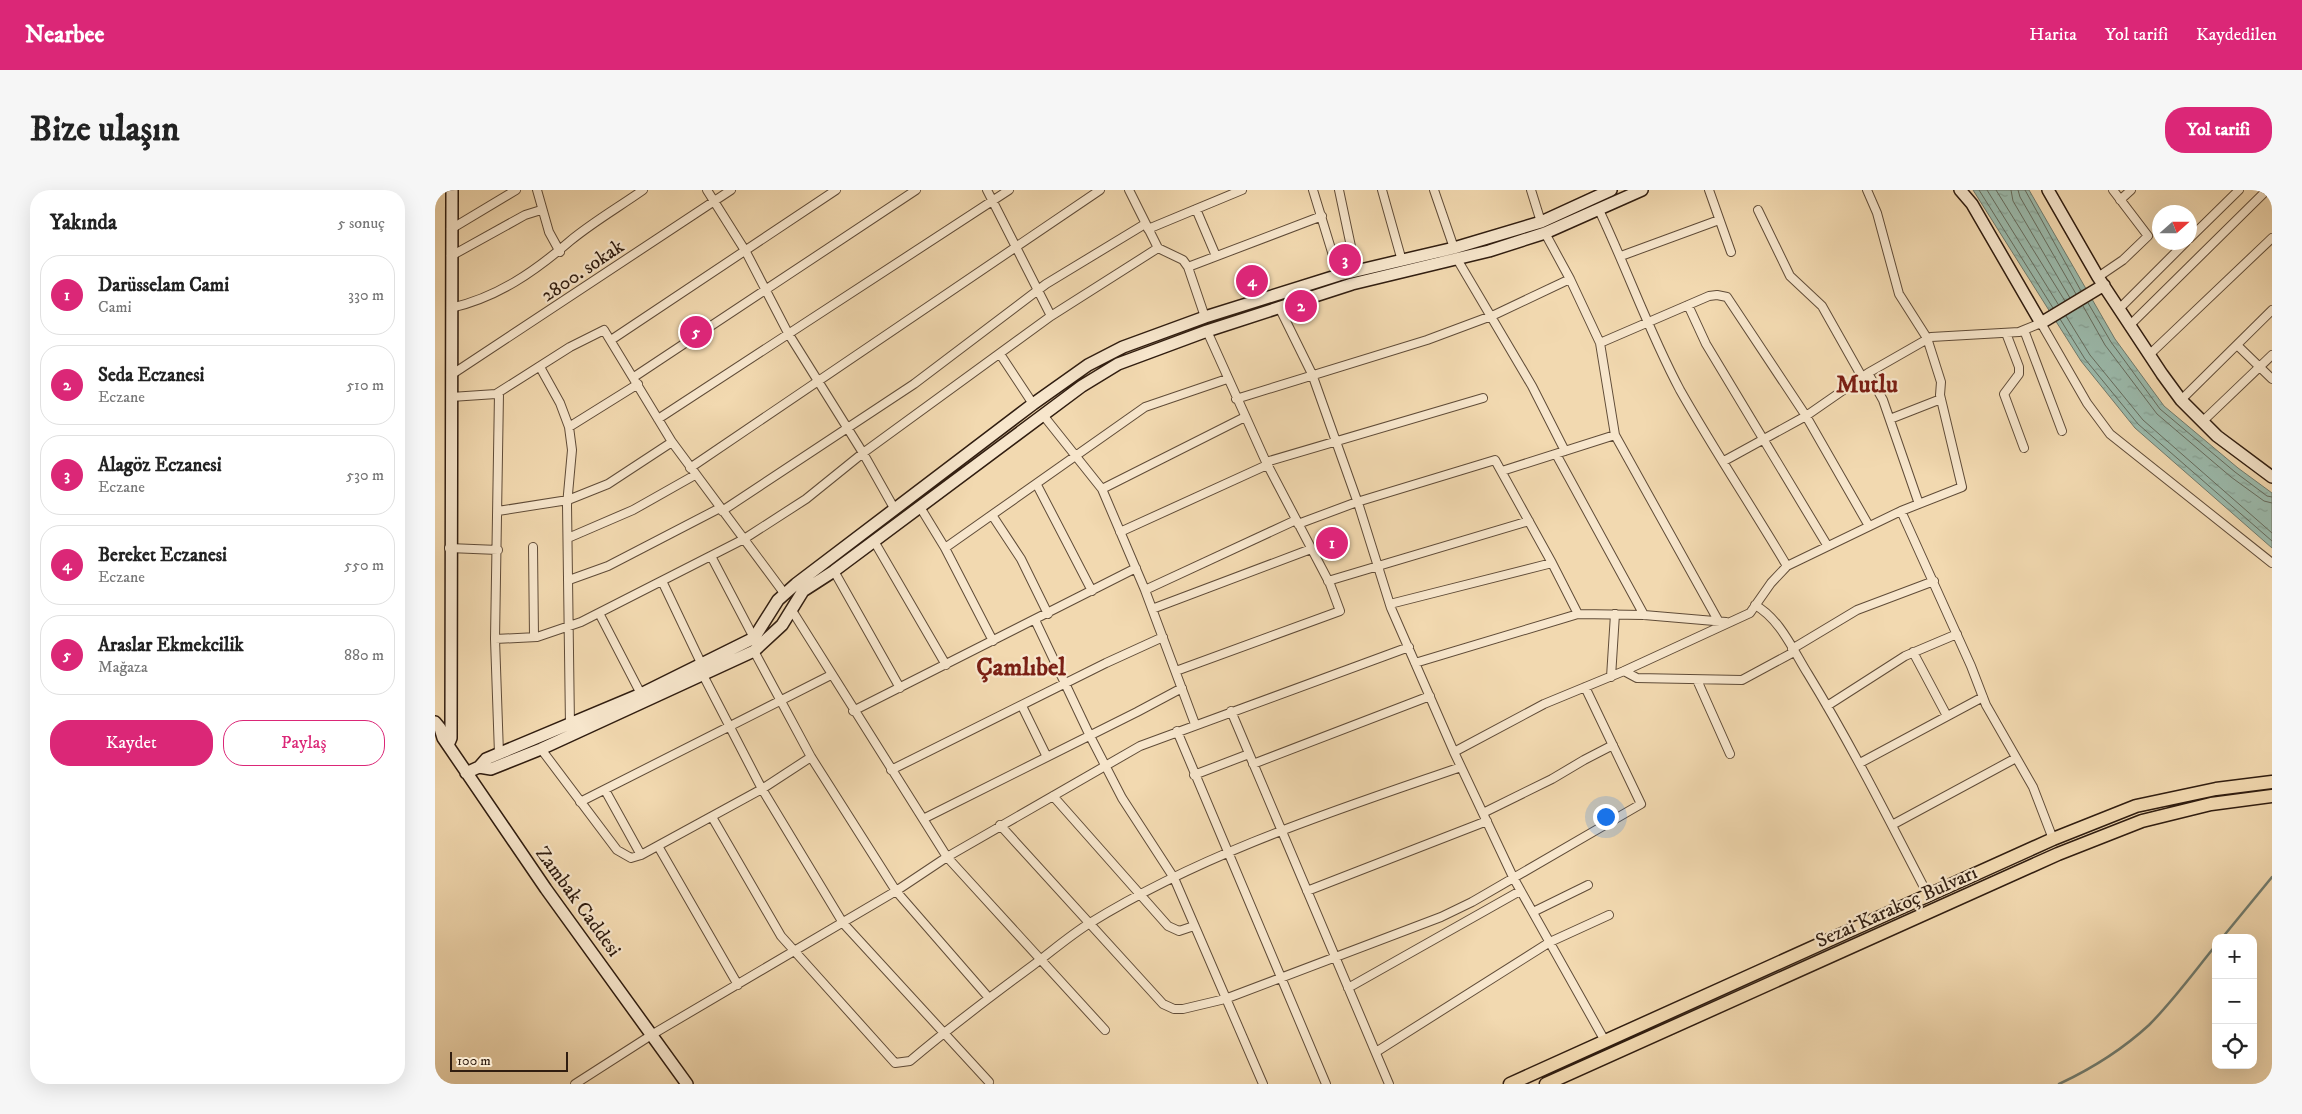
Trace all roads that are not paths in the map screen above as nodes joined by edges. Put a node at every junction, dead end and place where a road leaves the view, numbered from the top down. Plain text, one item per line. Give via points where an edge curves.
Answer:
1 (452, 190) edge
2 (517, 190) edge
3 (537, 190) edge
4 (628, 190) edge
5 (643, 190) edge
6 (707, 190) edge
7 (731, 190) edge
8 (836, 190) edge
9 (916, 190) edge
10 (987, 190) edge
11 (1009, 190) edge
12 (1101, 190) edge
13 (1129, 190) edge
14 (1242, 190) edge
15 (1313, 190) edge
16 (1339, 190) edge
17 (1382, 190) edge
18 (1435, 190) edge
19 (1531, 190) edge
20 (1611, 190) edge
21 (1642, 190) edge
22 (1709, 190) edge
23 (1867, 190) edge
24 (1960, 190) edge
25 (2048, 190) edge
26 (2113, 190) edge
27 (2131, 190) edge
28 (2239, 190) edge
29 (2267, 190) edge
30 (505, 192) edge
31 (629, 200) junction
32 (993, 200) junction
33 (2120, 200) junction
34 (713, 202) junction
35 (1196, 209) junction
36 (541, 210) junction
37 (1599, 210) junction
38 (1758, 210) dead end
39 (1322, 216) junction
40 (1719, 220) junction
41 (1147, 226) junction
42 (1543, 228) junction
43 (451, 229) junction
44 (2197, 231) edge
45 (2272, 238) edge
46 (1017, 248) junction
47 (1158, 248) junction
48 (2178, 250) edge
49 (560, 252) junction
50 (746, 252) junction
51 (1731, 252) dead end
52 (1455, 253) junction
53 (451, 256) junction
54 (1216, 256) junction
55 (1621, 256) junction
56 (1402, 261) junction
57 (1188, 267) junction
58 (1356, 270) junction
59 (1339, 275) junction
60 (1570, 279) junction
61 (2100, 284) junction
62 (1037, 291) junction
63 (765, 292) junction
64 (1688, 305) junction
65 (1279, 307) junction
66 (451, 308) junction
67 (2119, 309) junction
68 (2272, 310) edge
69 (1051, 316) junction
70 (1205, 317) junction
71 (1490, 317) junction
72 (2045, 321) junction
73 (1647, 322) junction
74 (2129, 326) junction
75 (1207, 330) junction
76 (2024, 330) junction
77 (788, 333) junction
78 (2006, 333) junction
79 (1927, 338) junction
80 (611, 340) junction
81 (1600, 343) junction
82 (2237, 345) junction
83 (1000, 354) junction
84 (2149, 355) junction
85 (2272, 355) edge
86 (540, 367) junction
87 (2260, 367) junction
88 (1312, 374) junction
89 (451, 375) junction
90 (1865, 375) junction
91 (1227, 379) junction
92 (2272, 379) edge
93 (636, 381) junction
94 (820, 382) junction
95 (499, 393) junction
96 (451, 398) junction
97 (1483, 398) dead end
98 (1236, 399) junction
99 (1941, 399) junction
100 (2181, 400) junction
101 (1033, 404) junction
102 (1043, 415) junction
103 (1807, 416) junction
104 (1245, 417) junction
105 (658, 419) junction
106 (1890, 419) junction
107 (2203, 421) junction
108 (569, 428) junction
109 (847, 428) junction
110 (2062, 431) dead end
111 (1615, 435) junction
112 (1764, 439) junction
113 (672, 442) junction
114 (1336, 442) junction
115 (2024, 448) dead end
116 (1565, 451) junction
117 (863, 453) junction
118 (1556, 454) junction
119 (1076, 455) junction
120 (1724, 461) junction
121 (1267, 464) junction
122 (693, 471) junction
123 (1501, 471) junction
124 (2272, 477) edge
125 (1037, 485) junction
126 (1102, 490) junction
127 (567, 500) junction
128 (1357, 502) junction
129 (1919, 504) junction
130 (920, 507) junction
131 (894, 508) junction
132 (721, 510) junction
133 (498, 511) junction
134 (1901, 511) junction
135 (992, 515) junction
136 (1529, 521) junction
137 (1297, 522) junction
138 (1869, 526) junction
139 (1120, 532) junction
140 (568, 538) junction
141 (744, 539) junction
142 (874, 542) junction
143 (1827, 545) junction
144 (533, 547) dead end
145 (449, 548) junction
146 (945, 548) junction
147 (1311, 549) junction
148 (498, 550) junction
149 (711, 556) junction
150 (1552, 563) junction
151 (2272, 564) edge
152 (1378, 566) junction
153 (1787, 566) junction
154 (1136, 568) junction
155 (834, 571) junction
156 (569, 580) junction
157 (662, 581) junction
158 (1328, 581) junction
159 (1934, 581) junction
160 (1145, 590) junction
161 (1092, 591) junction
162 (784, 593) junction
163 (1391, 604) junction
164 (1755, 606) junction
165 (791, 609) junction
166 (1152, 609) junction
167 (599, 613) junction
168 (1048, 614) junction
169 (1579, 614) junction
170 (1615, 614) junction
171 (1644, 615) junction
172 (1035, 620) junction
173 (1719, 622) junction
174 (1729, 622) junction
175 (570, 627) junction
176 (1957, 634) junction
177 (534, 637) junction
178 (1163, 637) junction
179 (754, 638) junction
180 (495, 639) junction
181 (993, 641) junction
182 (1409, 647) junction
183 (1793, 650) junction
184 (754, 652) junction
185 (1913, 652) junction
186 (1415, 663) junction
187 (946, 664) junction
188 (702, 670) junction
189 (1176, 671) junction
190 (1624, 671) junction
191 (831, 675) junction
192 (1611, 677) junction
193 (1697, 680) junction
194 (1065, 684) junction
195 (1585, 687) junction
196 (900, 688) junction
197 (1182, 688) junction
198 (641, 694) junction
199 (1430, 696) junction
200 (1983, 696) junction
201 (780, 701) junction
202 (1022, 706) junction
203 (1827, 706) junction
204 (853, 711) junction
205 (1231, 711) junction
206 (1947, 716) junction
207 (435, 722) edge
208 (1195, 724) junction
209 (570, 725) junction
210 (731, 727) junction
211 (1177, 732) junction
212 (1090, 736) junction
213 (442, 740) edge
214 (1613, 746) junction
215 (541, 749) junction
216 (1454, 752) junction
217 (499, 754) junction
218 (1249, 754) junction
219 (1730, 754) dead end
220 (811, 757) junction
221 (1047, 757) junction
222 (2016, 758) junction
223 (1860, 763) junction
224 (1253, 764) junction
225 (1106, 766) junction
226 (479, 767) junction
227 (1461, 767) junction
228 (891, 770) junction
229 (466, 772) junction
230 (1194, 774) junction
231 (2272, 782) edge
232 (763, 789) junction
233 (605, 790) junction
234 (1053, 796) junction
235 (2272, 796) edge
236 (580, 802) junction
237 (1483, 812) junction
238 (712, 817) junction
239 (923, 819) junction
240 (1487, 821) junction
241 (1891, 824) junction
242 (1000, 825) junction
243 (1281, 829) junction
244 (2053, 838) junction
245 (658, 846) junction
246 (1227, 852) junction
247 (641, 856) junction
248 (947, 857) junction
249 (1513, 877) junction
250 (1174, 878) junction
251 (1588, 885) dead end
252 (1520, 890) junction
253 (896, 891) junction
254 (1307, 891) junction
255 (1142, 895) junction
256 (1928, 895) junction
257 (1533, 912) junction
258 (1609, 915) dead end
259 (843, 923) junction
260 (1089, 924) junction
261 (1194, 926) junction
262 (1549, 942) junction
263 (793, 952) junction
264 (1335, 957) junction
265 (1040, 960) junction
266 (1280, 978) junction
267 (738, 985) junction
268 (1348, 988) junction
269 (989, 998) junction
270 (1225, 999) junction
271 (1105, 1030) dead end
272 (944, 1032) junction
273 (653, 1034) junction
274 (1605, 1041) junction
275 (1376, 1052) junction
276 (989, 1082) dead end
277 (575, 1084) edge
278 (687, 1084) edge
279 (1263, 1084) edge
280 (1325, 1084) edge
281 (1389, 1084) edge
282 (1510, 1084) edge
283 (1546, 1084) edge

1 - 43 main road
2 - 30 street
3 - 36 street
4 - 31 street
5 - 31 street
6 - 34 street
7 - 34 street, 2800. sokak
8 - 50 street
9 - 63 street
10 - 32 street
11 - 32 street
12 - 46 street
13 - 41 street
14 - 35 street
15 - 39 street
16 - 58 street
17 - 56 street
18 - 52 street
19 - 42 street
20 - 42 main road
21 - 37 main road
22 - 40 street
23 - 79 street via 1877,213 1899,294
24 - 72 main road
25 - 61 main road
26 - 33 street
27 - 33 street
28 - 44 street
29 - 74 street
30 - 43 street
31 - 49 street
32 - 46 street
32 - 77 street
33 - 61 street via 2148,236
34 - 50 street
34 - 89 street, 2800. sokak
35 - 41 street
35 - 54 street
36 - 49 street
36 - 53 street via 525,215
37 - 42 main road
37 - 55 street
38 - 90 street via 1790,276 1822,306
39 - 54 street
39 - 59 street
40 - 51 street
40 - 55 street
41 - 47 street
41 - 62 street
42 - 52 main road
42 - 60 street
43 - 53 main road
45 - 84 street
46 - 62 street
46 - 94 street
47 - 57 street via 1183,260
47 - 69 street
48 - 67 street
49 - 66 street via 510,286
50 - 63 street
50 - 80 street
52 - 56 main road
52 - 65 main road
52 - 71 street
53 - 66 main road
54 - 57 street
55 - 73 street
56 - 58 main road
57 - 70 street
58 - 59 main road
59 - 70 main road
60 - 71 street
60 - 81 street
61 - 67 main road
61 - 72 main road
62 - 69 street
62 - 109 street via 913,384
63 - 77 street
63 - 93 street
64 - 73 street
64 - 103 street via 1717,295 1727,298
64 - 112 street via 1706,344
65 - 75 main road
65 - 88 street
66 - 89 main road
67 - 74 main road
68 - 82 street
69 - 83 street
70 - 101 main road via 1123,347 1088,365
71 - 88 street via 1427,340
71 - 116 street via 1532,386
72 - 76 street
72 - 151 street via 2087,403 2110,434
73 - 81 street
73 - 120 street via 1681,390
74 - 84 main road
75 - 91 street
75 - 102 main road via 1118,364
76 - 78 street
76 - 110 street
77 - 94 street
77 - 105 street
78 - 79 street
78 - 115 street via 2019,374 2004,394
79 - 90 street
79 - 99 street via 1941,382
80 - 86 street via 601,330
80 - 93 street
81 - 111 street
82 - 87 street
82 - 100 street
83 - 101 street
83 - 117 street
84 - 100 main road
85 - 87 street
86 - 95 street
86 - 108 street via 560,403
87 - 92 street
87 - 107 street
88 - 98 street
88 - 114 street
89 - 96 main road
90 - 103 street
90 - 106 street via 1883,400
91 - 98 street
91 - 119 street via 1145,407
93 - 105 street
93 - 108 street
94 - 109 street
94 - 122 street
95 - 96 street
95 - 133 street
96 - 145 main road
97 - 114 street
98 - 104 street
99 - 106 street
99 - 129 street via 1963,487
100 - 107 main road
101 - 131 main road
102 - 119 street
102 - 130 main road
103 - 112 street
103 - 138 street
104 - 121 street
104 - 126 street
105 - 113 street
106 - 129 street
107 - 124 main road via 2217,436
108 - 127 street via 572,450
109 - 117 street
109 - 132 street
111 - 116 street
111 - 173 street
112 - 120 street
112 - 143 street
113 - 122 street
113 - 127 street via 617,480
114 - 121 street
114 - 128 street
116 - 118 street
117 - 131 street
117 - 141 street via 806,499
118 - 123 street
118 - 171 street
119 - 125 street
119 - 126 street
120 - 153 street
121 - 137 street
121 - 139 street
122 - 132 street
122 - 140 street via 633,510
123 - 128 street via 1495,460
123 - 136 street
125 - 135 street
125 - 161 street
126 - 139 street
127 - 133 street
127 - 140 street
128 - 137 street
128 - 152 street
129 - 134 street
130 - 142 main road
130 - 146 street
131 - 162 main road
132 - 141 street
132 - 156 street via 608,566
133 - 148 street
134 - 138 street
134 - 159 street
135 - 146 street
135 - 168 street via 1021,559
136 - 150 street
136 - 152 street
137 - 147 street
137 - 160 street
138 - 143 street
139 - 154 street
140 - 156 street
141 - 149 street
141 - 162 street
142 - 155 main road
142 - 187 street
143 - 153 street
144 - 177 street
145 - 148 street
145 - 213 main road via 451,738
146 - 181 street
147 - 158 street
147 - 166 street
148 - 180 street
149 - 157 street
149 - 179 street
150 - 163 street
150 - 169 street
152 - 158 street
152 - 163 street
153 - 164 street
154 - 160 street
154 - 161 street
155 - 165 main road via 803,591
155 - 196 street
156 - 175 street
157 - 167 street
157 - 188 street
158 - 189 street via 1340,611
159 - 176 street
159 - 183 street via 1857,610
160 - 166 street
161 - 168 street
162 - 179 main road
163 - 182 street
164 - 174 street via 1750,613
164 - 183 street via 1767,612
165 - 184 main road via 782,625
165 - 191 street
166 - 178 street
167 - 175 street
167 - 198 street
168 - 172 street
169 - 170 street
169 - 186 street
170 - 171 street
170 - 192 street
171 - 173 street
172 - 181 street
172 - 194 street
173 - 174 street
174 - 190 street
175 - 177 street
175 - 209 street
176 - 185 street
176 - 200 street
177 - 180 street
178 - 189 street
178 - 194 street
179 - 188 main road
180 - 217 street
181 - 187 street
182 - 186 street
182 - 205 street
183 - 193 street via 1741,680
183 - 203 street
184 - 188 main road
184 - 201 street
185 - 203 street
185 - 206 street
186 - 199 street
187 - 196 street
188 - 198 main road
188 - 210 street
188 - 215 main road
189 - 197 street
190 - 192 street
190 - 193 street via 1637,678
191 - 201 street
191 - 204 street
192 - 195 street
193 - 219 street
194 - 202 street
194 - 212 street
195 - 214 street
195 - 216 street via 1544,704
196 - 204 street
197 - 208 street
197 - 212 street
198 - 209 main road
199 - 216 street
199 - 224 street
200 - 206 street
200 - 222 street
201 - 210 street
201 - 220 street
202 - 221 street
202 - 228 street
203 - 223 street
204 - 228 street
205 - 208 street
205 - 218 street
206 - 223 street
207 - 213 main road, Zambak Caddesi
208 - 211 street
209 - 217 main road
210 - 232 street
210 - 233 street
211 - 225 street via 1140,746
211 - 230 street
212 - 221 street
212 - 225 street
213 - 229 main road, Zambak Caddesi
214 - 237 street
214 - 249 street via 1641,804
215 - 226 main road via 491,769
215 - 236 street
216 - 227 street
217 - 226 main road via 486,758
218 - 224 street
218 - 230 street
220 - 232 street
220 - 253 street
221 - 239 street
222 - 241 street
222 - 244 street via 2033,787
223 - 241 street
224 - 243 street
225 - 234 street
225 - 250 street via 1122,798
226 - 229 main road
227 - 237 street
227 - 243 street
228 - 239 street
229 - 273 main road, Zambak Caddesi via 546,889
230 - 246 street
231 - 244 main road via 2216,789 2136,806
232 - 238 street
232 - 259 street
233 - 236 street
233 - 247 street
234 - 242 street
234 - 255 street
235 - 283 main road, Sezai Karakoç Bulvarı via 2211,804 2142,821 2067,851
236 - 247 street via 617,850 631,858
237 - 240 street
238 - 245 street
238 - 263 street via 760,902
239 - 248 street
240 - 249 street
240 - 254 street
241 - 256 street
242 - 248 street
242 - 260 street
243 - 246 street
243 - 254 street
244 - 256 main road
245 - 247 street
245 - 267 street
246 - 250 street
246 - 266 street
248 - 253 street
248 - 265 street
249 - 252 street
249 - 264 street via 1441,917
250 - 255 street
250 - 261 street
251 - 257 street
252 - 257 street
252 - 268 street
253 - 259 street
253 - 269 street
254 - 264 street
255 - 260 street
255 - 261 street via 1171,929 1179,931
256 - 274 main road
257 - 262 street
258 - 262 street
259 - 263 street
259 - 272 street
260 - 265 street
260 - 270 street via 1167,1006 1183,1010
261 - 270 street
262 - 274 street
262 - 275 street
263 - 267 street
263 - 272 street via 895,1063 909,1061
264 - 266 street
264 - 268 street
265 - 269 street
265 - 271 street
266 - 270 street
266 - 280 street
267 - 273 street
268 - 275 street
269 - 272 street
270 - 279 street
272 - 276 street
273 - 277 street
273 - 278 main road, Zambak Caddesi
274 - 282 main road
275 - 281 street

